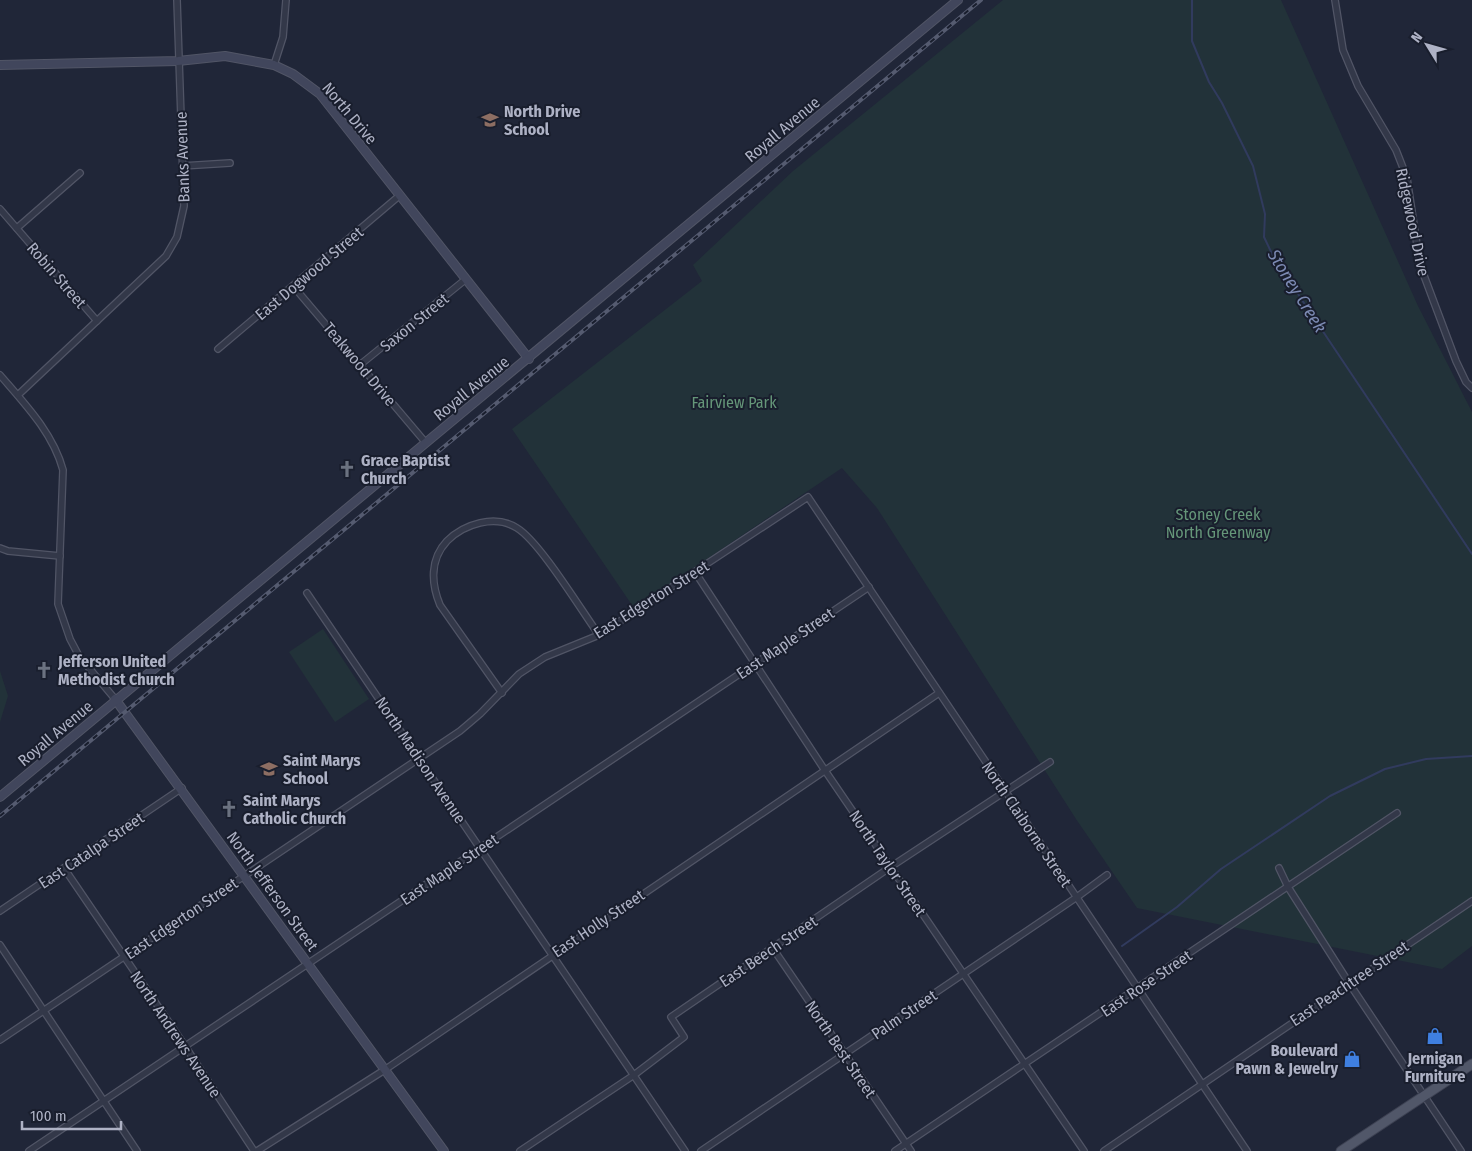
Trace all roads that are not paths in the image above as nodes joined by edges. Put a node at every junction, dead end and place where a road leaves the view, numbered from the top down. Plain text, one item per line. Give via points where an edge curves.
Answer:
1 (177, 0) edge
2 (286, 0) edge
3 (958, 0) edge
4 (1335, 0) edge
5 (178, 60) junction
6 (274, 65) junction
7 (0, 66) edge
8 (230, 163) dead end
9 (182, 166) junction
10 (80, 173) dead end
11 (399, 196) junction
12 (0, 209) edge
13 (17, 228) junction
14 (466, 279) junction
15 (294, 287) junction
16 (97, 321) junction
17 (218, 349) dead end
18 (529, 359) junction
19 (361, 364) junction
20 (0, 375) edge
21 (1472, 388) edge
22 (18, 395) junction
23 (426, 443) junction
24 (808, 497) joint
25 (0, 548) edge
26 (60, 556) junction
27 (694, 572) junction
28 (869, 587) junction
29 (307, 593) dead end
30 (599, 635) junction
31 (754, 664) junction
32 (502, 693) junction
33 (939, 693) junction
34 (116, 699) junction
35 (420, 757) junction
36 (1050, 762) dead end
37 (824, 769) junction
38 (182, 788) junction
39 (1004, 791) junction
40 (0, 797) edge
41 (1397, 813) dead end
42 (480, 847) junction
43 (892, 866) junction
44 (64, 868) junction
45 (1280, 868) dead end
46 (245, 875) junction
47 (1106, 875) dead end
48 (1288, 886) junction
49 (1077, 897) junction
50 (1472, 901) edge
51 (0, 911) edge
52 (0, 945) edge
53 (772, 947) junction
54 (551, 955) junction
55 (124, 957) junction
56 (309, 964) junction
57 (963, 975) junction
58 (1349, 983) junction
59 (1139, 988) junction
60 (44, 1010) junction
61 (0, 1040) edge
62 (185, 1046) junction
63 (844, 1054) junction
64 (1472, 1064) edge
65 (1024, 1065) junction
66 (386, 1069) junction
67 (634, 1075) junction
68 (1203, 1084) junction
69 (1424, 1095) junction
70 (103, 1100) junction
71 (906, 1144) junction
72 (29, 1151) edge
73 (137, 1151) edge
74 (255, 1151) edge
75 (444, 1151) edge
76 (520, 1151) edge
77 (685, 1151) edge
78 (701, 1151) edge
79 (895, 1151) edge
80 (911, 1151) edge
81 (1084, 1151) edge
82 (1104, 1151) edge
83 (1247, 1151) edge
84 (1341, 1151) edge
85 (1461, 1151) edge

1 - 5 street, Banks Avenue
2 - 6 street via 283,37
3 - 18 street, Royall Avenue
4 - 21 street, Ridgewood Drive via 1343,50 1358,86 1396,150 1407,178 1420,265 1456,361
5 - 6 street, North Drive via 225,56
5 - 7 street, North Drive
5 - 9 street, Banks Avenue
6 - 11 street, North Drive via 293,74 320,94
8 - 9 street
9 - 16 street, Banks Avenue via 184,206 177,236 166,256
10 - 13 street
11 - 14 street, North Drive
11 - 15 street, East Dogwood Street
12 - 13 street, Robin Street
13 - 16 street, Robin Street
14 - 18 street, North Drive
14 - 19 street, Saxon Street
15 - 17 street, East Dogwood Street
15 - 19 street, Teakwood Drive
16 - 22 street, Banks Avenue
18 - 23 street, Royall Avenue
19 - 23 street, Teakwood Drive
20 - 22 street, North Jefferson Street
22 - 26 street, North Jefferson Street via 57,449 63,470
23 - 34 street, Royall Avenue
24 - 27 street, East Edgerton Street
24 - 28 street, North Claiborne Street
25 - 26 street
26 - 34 street, North Jefferson Street via 58,604 70,639
27 - 30 street, East Edgerton Street
27 - 31 street, North Taylor Street
28 - 31 street, East Maple Street
28 - 33 street, North Claiborne Street
29 - 35 street, North Madison Avenue
30 - 32 street, East Edgerton Street via 545,657 520,674
30 - 32 street via 547,562 518,528 492,522 473,524 453,536 439,550 433,569 433,588 440,605
31 - 37 street, North Taylor Street
31 - 42 street, East Maple Street
32 - 35 street, East Edgerton Street via 460,731
33 - 37 street, East Holly Street
33 - 39 street, North Claiborne Street
34 - 38 street, North Jefferson Street
34 - 40 street, Royall Avenue
35 - 42 street, North Madison Avenue
35 - 46 street, East Edgerton Street
36 - 39 street, East Beech Street
37 - 43 street, North Taylor Street
37 - 54 street, East Holly Street
38 - 44 street, East Catalpa Street
38 - 46 street, North Jefferson Street
39 - 43 street, East Beech Street
39 - 49 street, North Claiborne Street
41 - 48 street, East Rose Street
42 - 54 street, North Madison Avenue
42 - 56 street, East Maple Street
43 - 53 street, East Beech Street
43 - 57 street, North Taylor Street
44 - 51 street, East Catalpa Street
44 - 55 street, North Andrews Avenue
45 - 48 street
46 - 55 street, East Edgerton Street
46 - 56 street, North Jefferson Street
47 - 49 street, Palm Street
48 - 58 street
48 - 59 street, East Rose Street
49 - 57 street, Palm Street
49 - 59 street, North Claiborne Street
50 - 58 street, East Peachtree Street
52 - 60 street
53 - 63 street, North Best Street
53 - 67 street, East Beech Street via 671,1017 684,1037
54 - 66 street, East Holly Street
54 - 67 street, North Madison Avenue
55 - 60 street, East Edgerton Street
55 - 62 street, North Andrews Avenue
56 - 62 street, East Maple Street
56 - 66 street, North Jefferson Street
57 - 63 street, Palm Street
57 - 65 street, North Taylor Street
58 - 68 street, East Peachtree Street
58 - 69 street
59 - 65 street, East Rose Street
59 - 68 street, North Claiborne Street
60 - 61 street, East Edgerton Street
60 - 70 street
62 - 70 street, East Maple Street
62 - 74 street, North Andrews Avenue
63 - 71 street, North Best Street
63 - 78 street, Palm Street
64 - 69 main road
65 - 71 street, East Rose Street
65 - 81 street, North Taylor Street
66 - 74 street, East Holly Street
66 - 75 street, North Jefferson Street
67 - 76 street, East Beech Street
67 - 77 street, North Madison Avenue
68 - 82 street, East Peachtree Street
68 - 83 street, North Claiborne Street
69 - 84 main road
69 - 85 street
70 - 72 street, East Maple Street
70 - 73 street
71 - 79 street, East Rose Street
71 - 80 street, North Best Street

